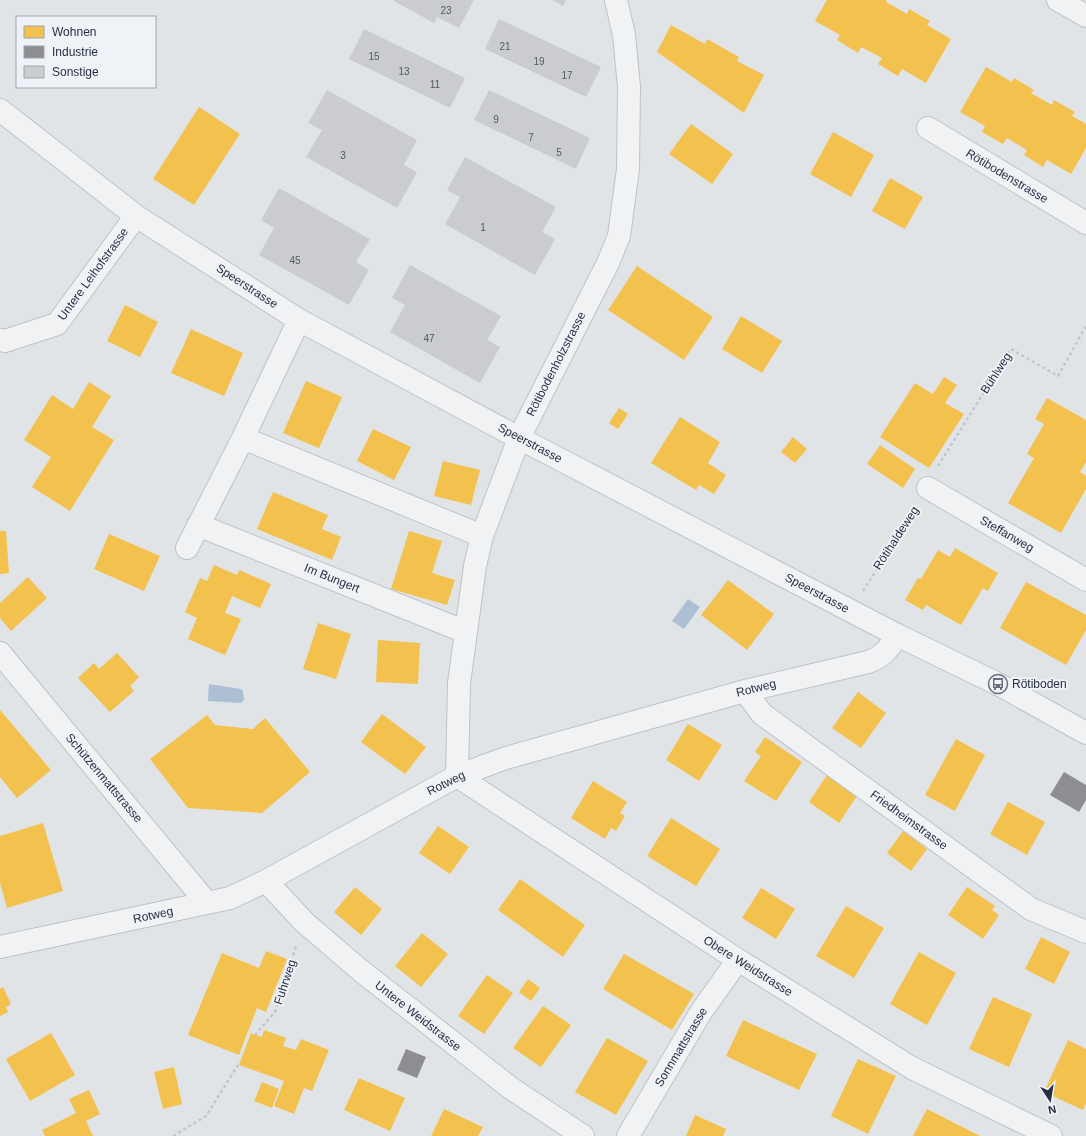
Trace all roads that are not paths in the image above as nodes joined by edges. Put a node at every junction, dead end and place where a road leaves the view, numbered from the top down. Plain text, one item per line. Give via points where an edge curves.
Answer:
1 (616, 0) edge
2 (1058, 0) edge
3 (1086, 16) edge
4 (0, 110) edge
5 (928, 128) dead end
6 (136, 216) junction
7 (1086, 223) edge
8 (299, 320) junction
9 (0, 340) edge
10 (243, 438) junction
11 (519, 438) junction
12 (928, 488) road end
13 (198, 524) junction
14 (482, 536) junction
15 (187, 548) dead end
16 (1086, 580) edge
17 (466, 632) junction
18 (897, 635) junction
19 (0, 653) edge
20 (745, 691) junction
21 (1085, 731) edge
22 (456, 776) junction
23 (266, 881) junction
24 (207, 903) junction
25 (1086, 932) edge
26 (0, 947) edge
27 (738, 960) junction
28 (583, 1136) edge
29 (628, 1136) edge
30 (1051, 1136) edge

1 - 11 street, Rötibodenholzstrasse via 624,35 629,87 628,169 619,236 608,263
2 - 3 street
4 - 6 street, Speerstrasse
5 - 7 street, Rötibodenstrasse
6 - 8 street, Speerstrasse
6 - 9 street, Untere Leihofstrasse via 57,324 5,341
8 - 10 street
8 - 11 street, Speerstrasse
10 - 13 street
10 - 14 street
11 - 14 street, Rötibodenholzstrasse
11 - 18 street, Speerstrasse
12 - 16 street, Steffanweg
13 - 15 street
13 - 17 street, Im Bungert
14 - 17 street, Rötibodenholzstrasse
17 - 22 street, Rötibodenholzstrasse via 459,683
18 - 20 street, Rotweg via 879,658
18 - 21 street, Speerstrasse via 998,684
19 - 24 street, Schützenmattstrasse
20 - 22 street, Rotweg via 506,758
20 - 25 street, Friedheimstrasse via 762,714 1031,909
22 - 23 street, Rotweg
22 - 27 street, Obere Weidstrasse
23 - 24 street, Rotweg via 230,898
23 - 28 street, Untere Weidstrasse via 304,922 360,970 512,1089
24 - 26 street, Rotweg
27 - 29 street, Sonnmattstrasse via 701,1012
27 - 30 street, Obere Weidstrasse via 912,1068

